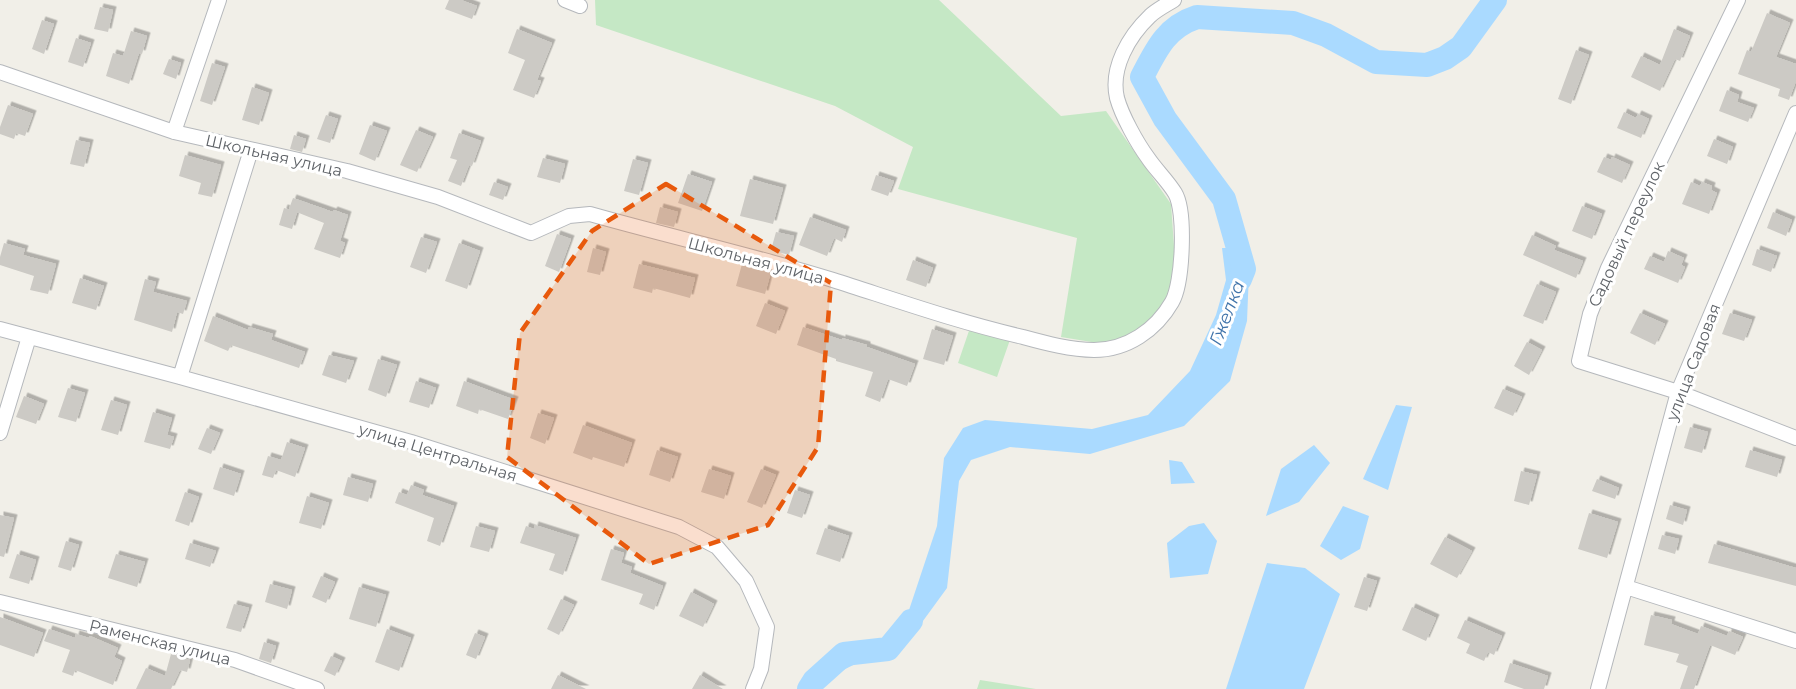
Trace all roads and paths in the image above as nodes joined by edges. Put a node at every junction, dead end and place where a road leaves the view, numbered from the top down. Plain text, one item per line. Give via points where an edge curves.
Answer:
1 (219, 0) edge
2 (565, 0) edge
3 (1174, 0) edge
4 (1738, 0) edge
5 (580, 6) dead end
6 (0, 72) edge
7 (1796, 113) edge
8 (174, 132) junction
9 (251, 150) junction
10 (0, 329) edge
11 (29, 337) junction
12 (180, 377) junction
13 (1678, 392) junction
14 (0, 434) edge
15 (1796, 438) edge
16 (1626, 587) junction
17 (0, 602) edge
18 (1796, 641) edge
19 (317, 689) edge
20 (753, 689) edge
21 (1598, 689) edge

1 - 8 street
2 - 5 street
3 - 9 street, Школьная улица via 1151,15 1129,42 1116,70 1117,97 1128,121 1147,158 1175,193 1181,207 1179,276 1173,300 1157,321 1136,340 1113,348 1092,350 1058,345 967,324 788,266 590,214 569,216 531,233 438,197 347,171
4 - 13 street, Садовый переулок via 1608,268 1590,314 1579,361
6 - 8 street, Школьная улица
7 - 13 street, улица Садовая
8 - 9 street, Школьная улица
9 - 12 street
10 - 11 street, улица Центральная
11 - 12 street, улица Центральная
11 - 14 street
12 - 20 street, улица Центральная via 411,442 679,527 717,548 746,581 767,627 761,669
13 - 15 street, Садовый переулок
13 - 16 street, улица Садовая
16 - 18 street
16 - 21 street, улица Садовая
17 - 19 street, Раменская улица via 235,660

